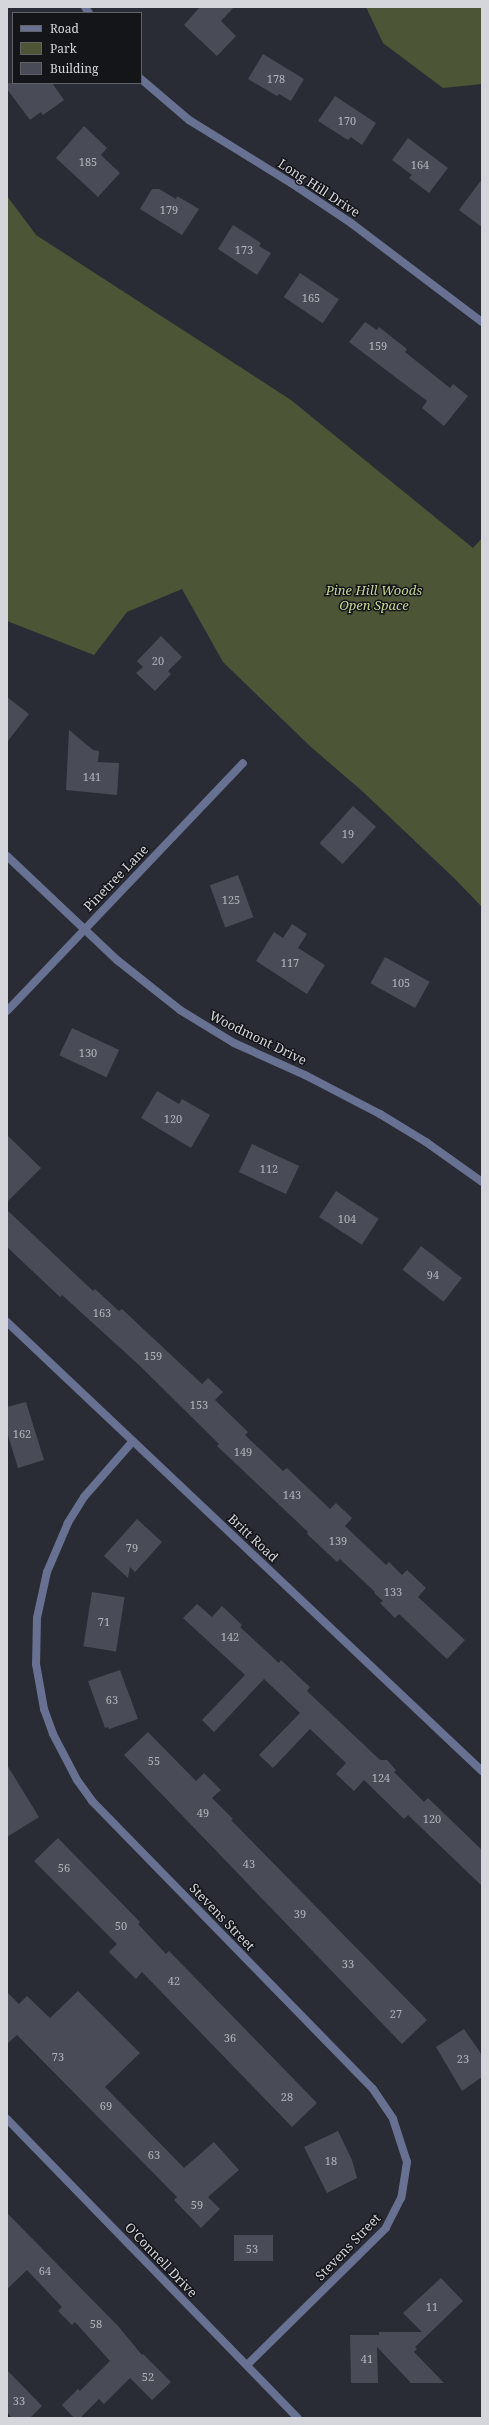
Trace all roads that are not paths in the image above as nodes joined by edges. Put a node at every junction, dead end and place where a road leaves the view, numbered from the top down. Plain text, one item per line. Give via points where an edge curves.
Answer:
1 (142, 80) edge
2 (482, 322) edge
3 (243, 763) dead end
4 (7, 856) edge
5 (84, 929) junction
6 (7, 1011) edge
7 (482, 1182) edge
8 (7, 1322) edge
9 (133, 1440) junction
10 (482, 1771) edge
11 (7, 2119) edge
12 (247, 2365) junction
13 (298, 2418) edge

1 - 2 street, Long Hill Drive via 189,120 351,223
3 - 5 street, Pinetree Lane
4 - 5 street, Woodmont Drive
5 - 6 street, Pinetree Lane
5 - 7 street, Woodmont Drive via 137,978 203,1025 234,1043 337,1090 380,1114 426,1142
8 - 9 street, Britt Road
9 - 10 street, Britt Road
9 - 12 street, Stevens Street via 84,1497 68,1523 47,1572 37,1618 36,1664 44,1709 53,1734 70,1769 92,1801 373,2089 393,2119 407,2162 401,2198 386,2228
11 - 12 street, O'Connell Drive
12 - 13 street, O'Connell Drive

